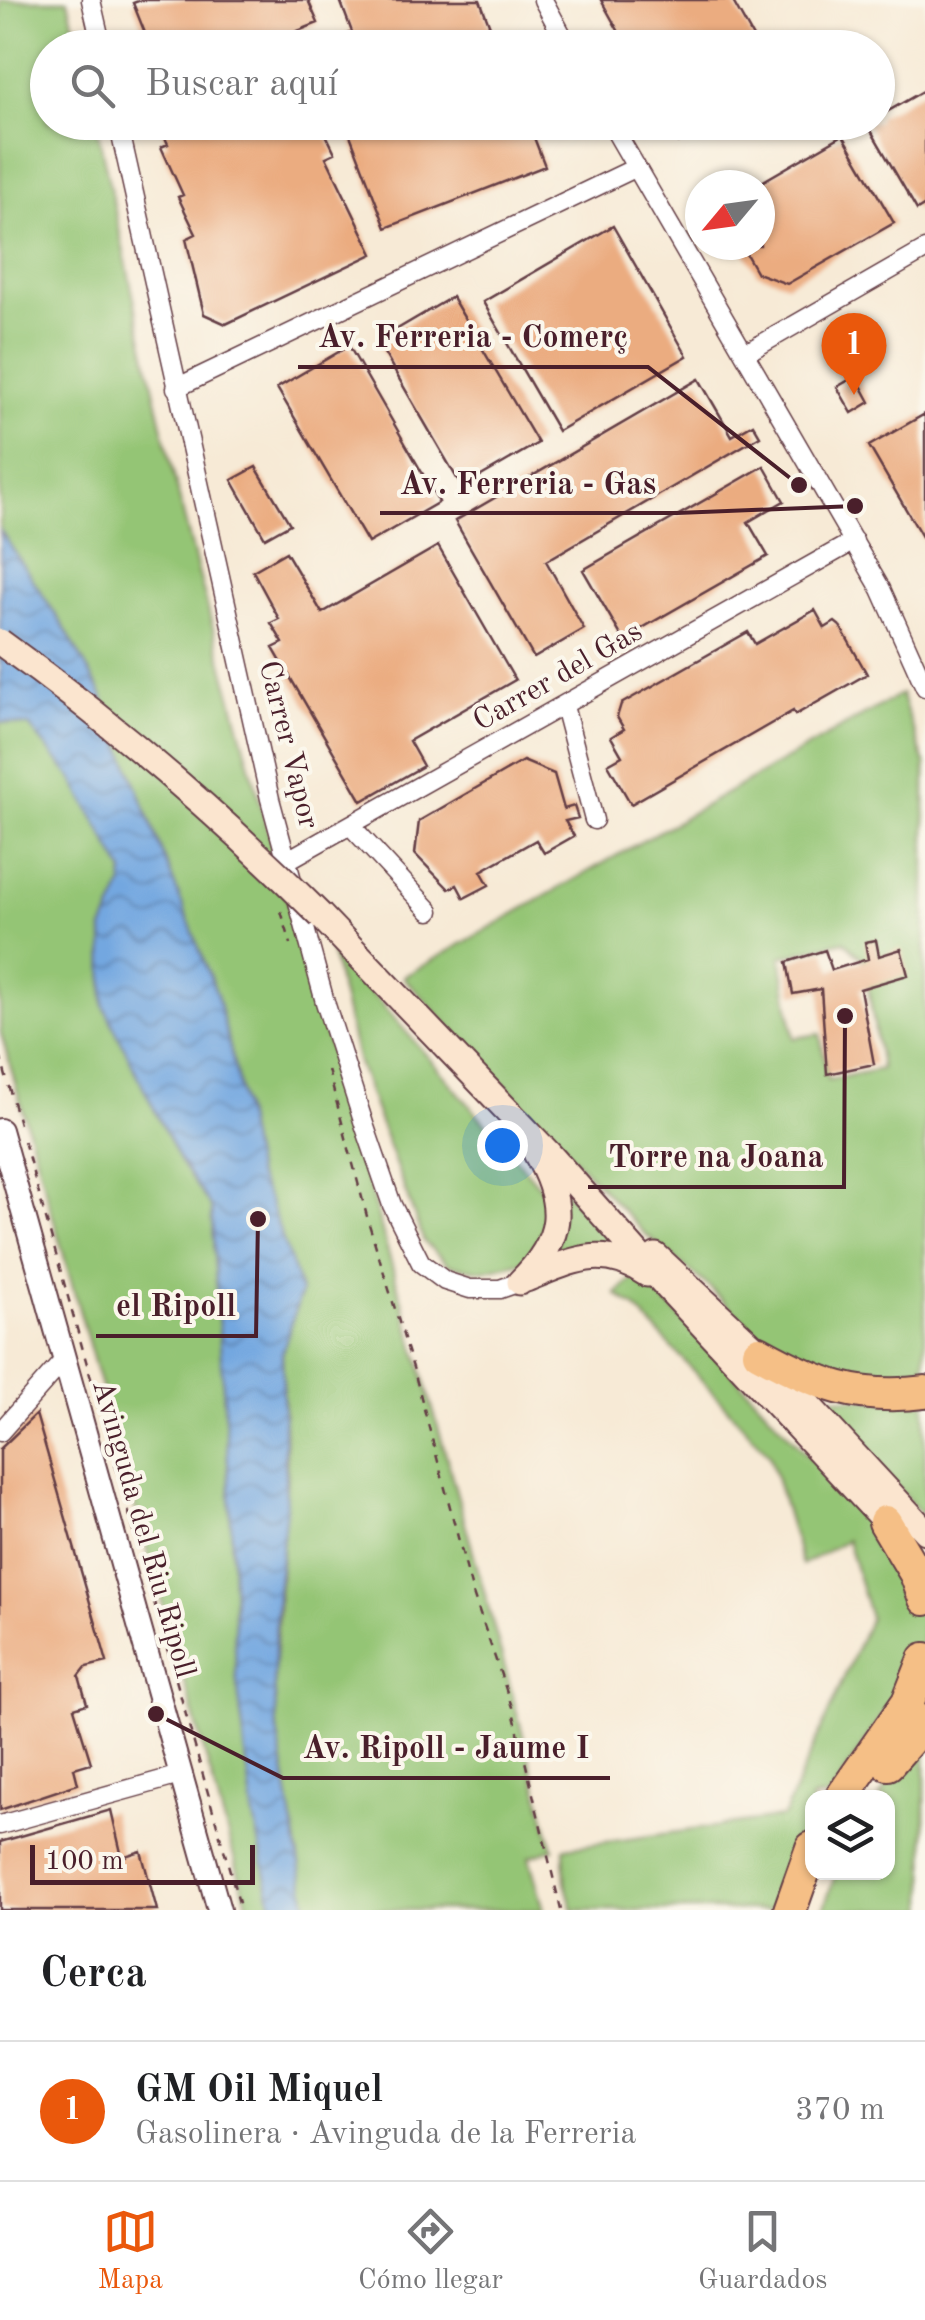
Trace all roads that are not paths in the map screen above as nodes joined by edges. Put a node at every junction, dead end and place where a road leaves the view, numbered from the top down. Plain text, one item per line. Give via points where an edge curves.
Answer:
1 (91, 0) edge
2 (544, 0) edge
3 (98, 30) edge
4 (560, 30) edge
5 (122, 140) edge
6 (620, 140) edge
7 (635, 168) junction
8 (925, 250) edge
9 (746, 353) junction
10 (176, 388) junction
11 (854, 541) junction
12 (0, 642) edge
13 (925, 687) edge
14 (564, 706) junction
15 (594, 820) dead end
16 (350, 826) junction
17 (288, 860) junction
18 (430, 911) dead end
19 (500, 1102) junction
20 (10, 1128) edge
21 (3, 1162) edge
22 (596, 1205) junction
23 (520, 1282) junction
24 (668, 1288) junction
25 (759, 1352) junction
26 (64, 1360) junction
27 (921, 1392) edge
28 (0, 1432) edge
29 (885, 1522) junction
30 (925, 1531) edge
31 (925, 1561) edge
32 (925, 1599) edge
33 (925, 1659) edge
34 (925, 1722) edge
35 (180, 1774) junction
36 (847, 1790) edge
37 (869, 1790) edge
38 (0, 1825) edge
39 (805, 1868) edge
40 (820, 1880) edge
41 (219, 1910) edge
42 (790, 1910) edge
43 (811, 1910) edge

1 - 3 street
2 - 4 street
5 - 10 street, Carrer Vapor
6 - 7 street
7 - 9 street
7 - 10 street
8 - 9 street
9 - 11 street
10 - 17 street, Carrer Vapor
11 - 13 street
11 - 14 street, Carrer del Gas
12 - 19 main road, bridge via 116,729 251,848
14 - 15 street
14 - 16 street, Carrer del Gas
16 - 17 street, Carrer del Gas
16 - 18 street
17 - 23 street, Carrer Vapor via 340,1050 392,1204 421,1263 470,1289
19 - 22 main road
19 - 23 main road via 548,1174 557,1207 550,1244
20 - 21 street, Avinguda del Riu Ripoll
21 - 26 street, Avinguda del Riu Ripoll
22 - 24 main road
22 - 25 main road
23 - 24 main road via 572,1261 608,1256
24 - 29 main road
25 - 27 highway via 845,1391
25 - 30 main road
26 - 28 street
26 - 35 street, Avinguda del Riu Ripoll
29 - 31 main road
29 - 32 highway
33 - 36 highway via 908,1702
34 - 37 highway
35 - 38 street
35 - 41 street, Avinguda del Riu Ripoll
39 - 42 highway
40 - 43 highway

